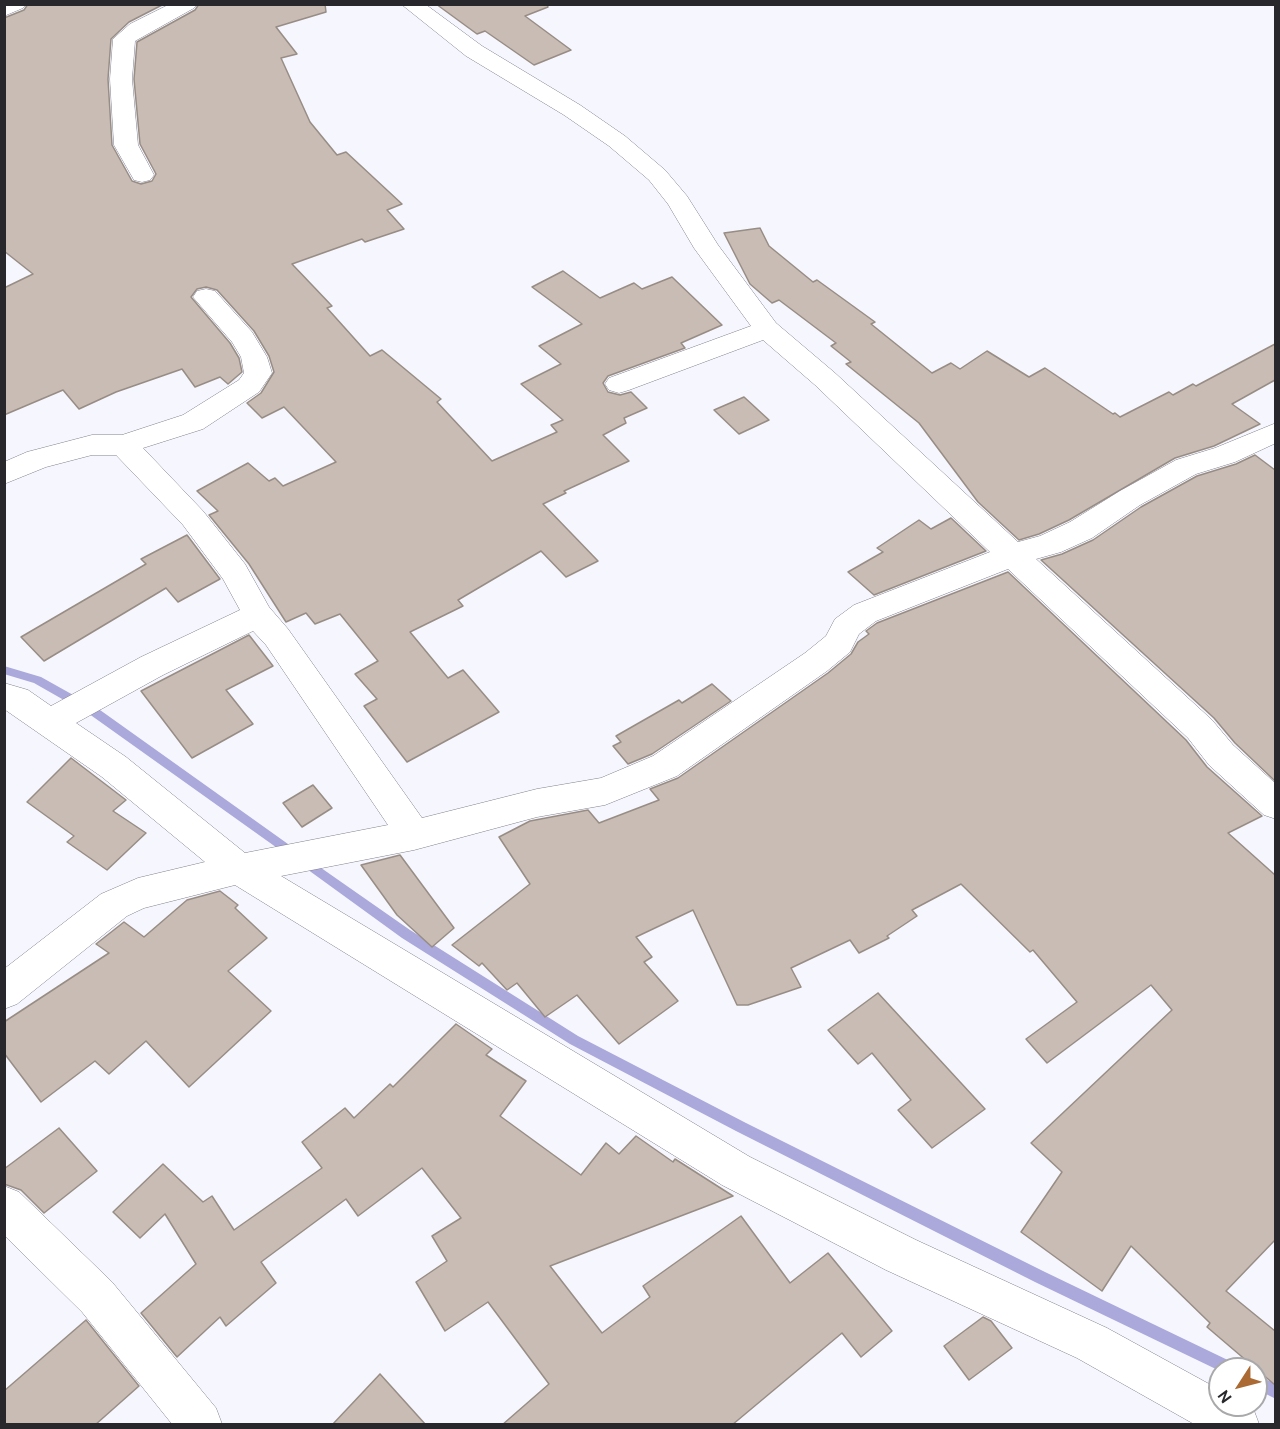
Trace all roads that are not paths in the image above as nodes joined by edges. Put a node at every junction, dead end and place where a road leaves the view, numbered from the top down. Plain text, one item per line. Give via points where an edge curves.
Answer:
1 (16, 4) edge
2 (187, 4) edge
3 (411, 4) edge
4 (4, 10) edge
5 (141, 175) dead end
6 (206, 297) dead end
7 (766, 329) junction
8 (619, 384) dead end
9 (1275, 432) edge
10 (123, 445) junction
11 (4, 474) edge
12 (1012, 555) junction
13 (258, 615) junction
14 (4, 696) edge
15 (57, 720) junction
16 (1275, 805) edge
17 (414, 835) junction
18 (239, 869) junction
19 (4, 992) edge
20 (4, 1206) edge
21 (200, 1425) edge
22 (1238, 1425) edge

1 - 4 street
2 - 5 street via 124,39 121,79 126,145
3 - 7 street via 474,51 617,141 657,175
6 - 10 street via 243,338 255,357 258,373 249,386 194,422
7 - 8 street
7 - 12 street via 834,387
9 - 12 street via 1186,467 1081,530
10 - 11 street via 92,445 37,459
10 - 13 street via 193,518 234,572
12 - 16 street via 1200,729 1221,755
12 - 17 street via 865,613 846,627 839,643 816,662 666,766 605,791 537,803
13 - 15 street via 152,666
13 - 17 street
14 - 15 street
15 - 18 street
17 - 18 street
18 - 19 street via 156,889 114,905
18 - 22 street via 736,1171 901,1255 1092,1343
20 - 21 street via 97,1297

